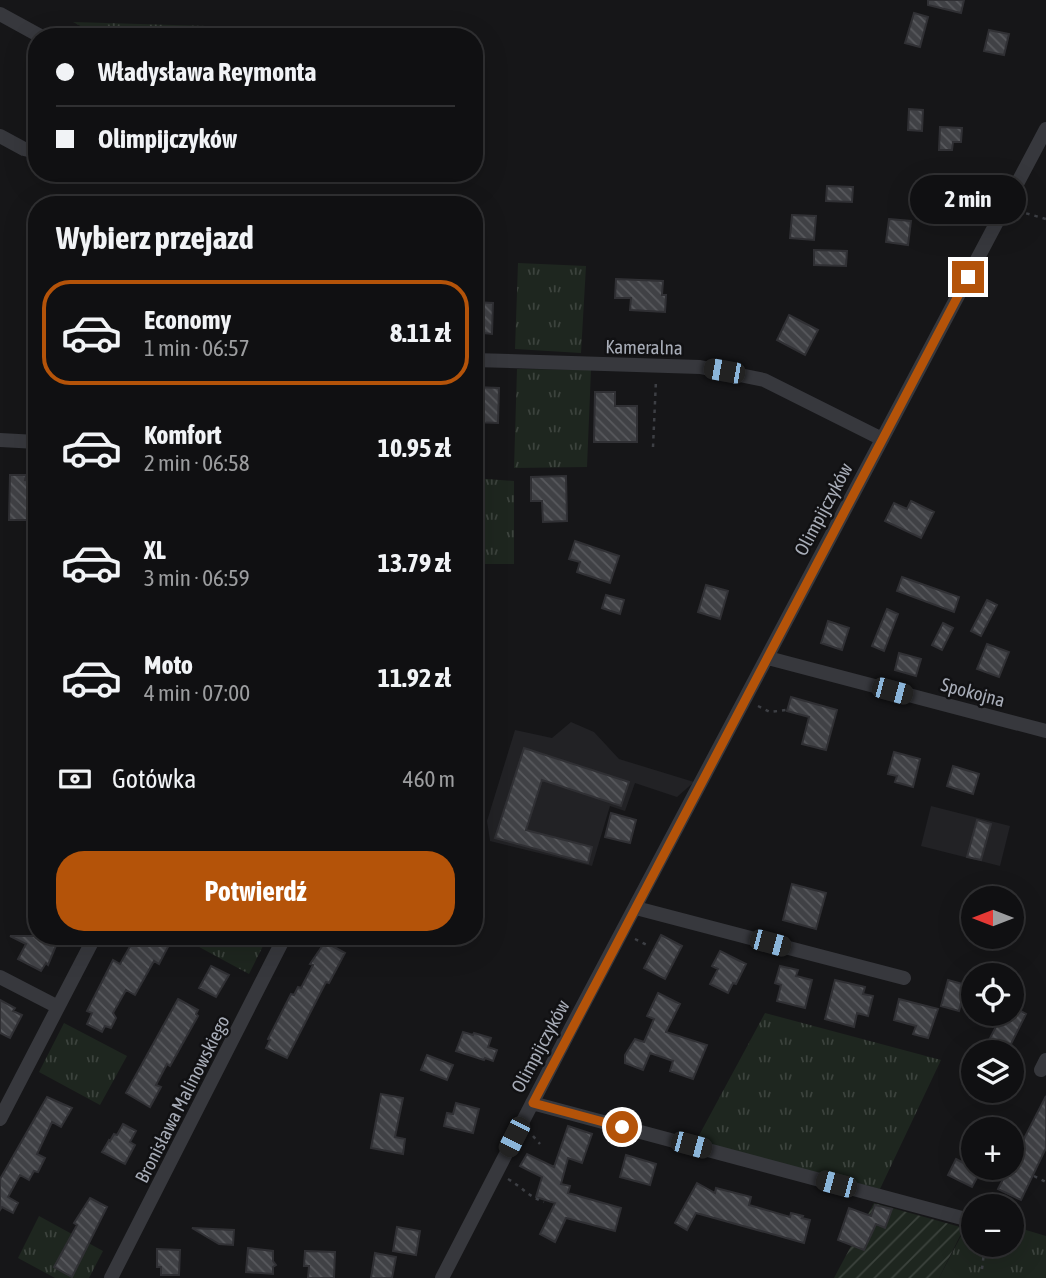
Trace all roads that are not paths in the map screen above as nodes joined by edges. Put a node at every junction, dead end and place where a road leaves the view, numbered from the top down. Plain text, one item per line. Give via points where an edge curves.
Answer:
1 (0, 14) edge
2 (28, 29) edge
3 (1046, 129) edge
4 (0, 136) edge
5 (28, 150) edge
6 (483, 360) edge
7 (882, 439) junction
8 (0, 440) edge
9 (28, 442) edge
10 (768, 658) junction
11 (1046, 731) edge
12 (636, 908) junction
13 (90, 945) edge
14 (280, 945) edge
15 (0, 977) edge
16 (904, 978) dead end
17 (58, 1007) junction
18 (533, 1103) junction
19 (0, 1119) edge
20 (961, 1218) edge
21 (111, 1278) edge
22 (442, 1278) edge

1 - 2 street
3 - 7 street, Olimpijczyków
4 - 5 street
6 - 7 street, Kameralna via 700,367 764,380
7 - 10 street, Olimpijczyków
8 - 9 street
10 - 11 street, Spokojna
10 - 12 street, Olimpijczyków
12 - 16 street
12 - 18 street, Olimpijczyków
13 - 17 street
14 - 21 street, Bronisława Malinowskiego
15 - 17 street
17 - 19 street
18 - 20 street
18 - 22 street, Olimpijczyków

